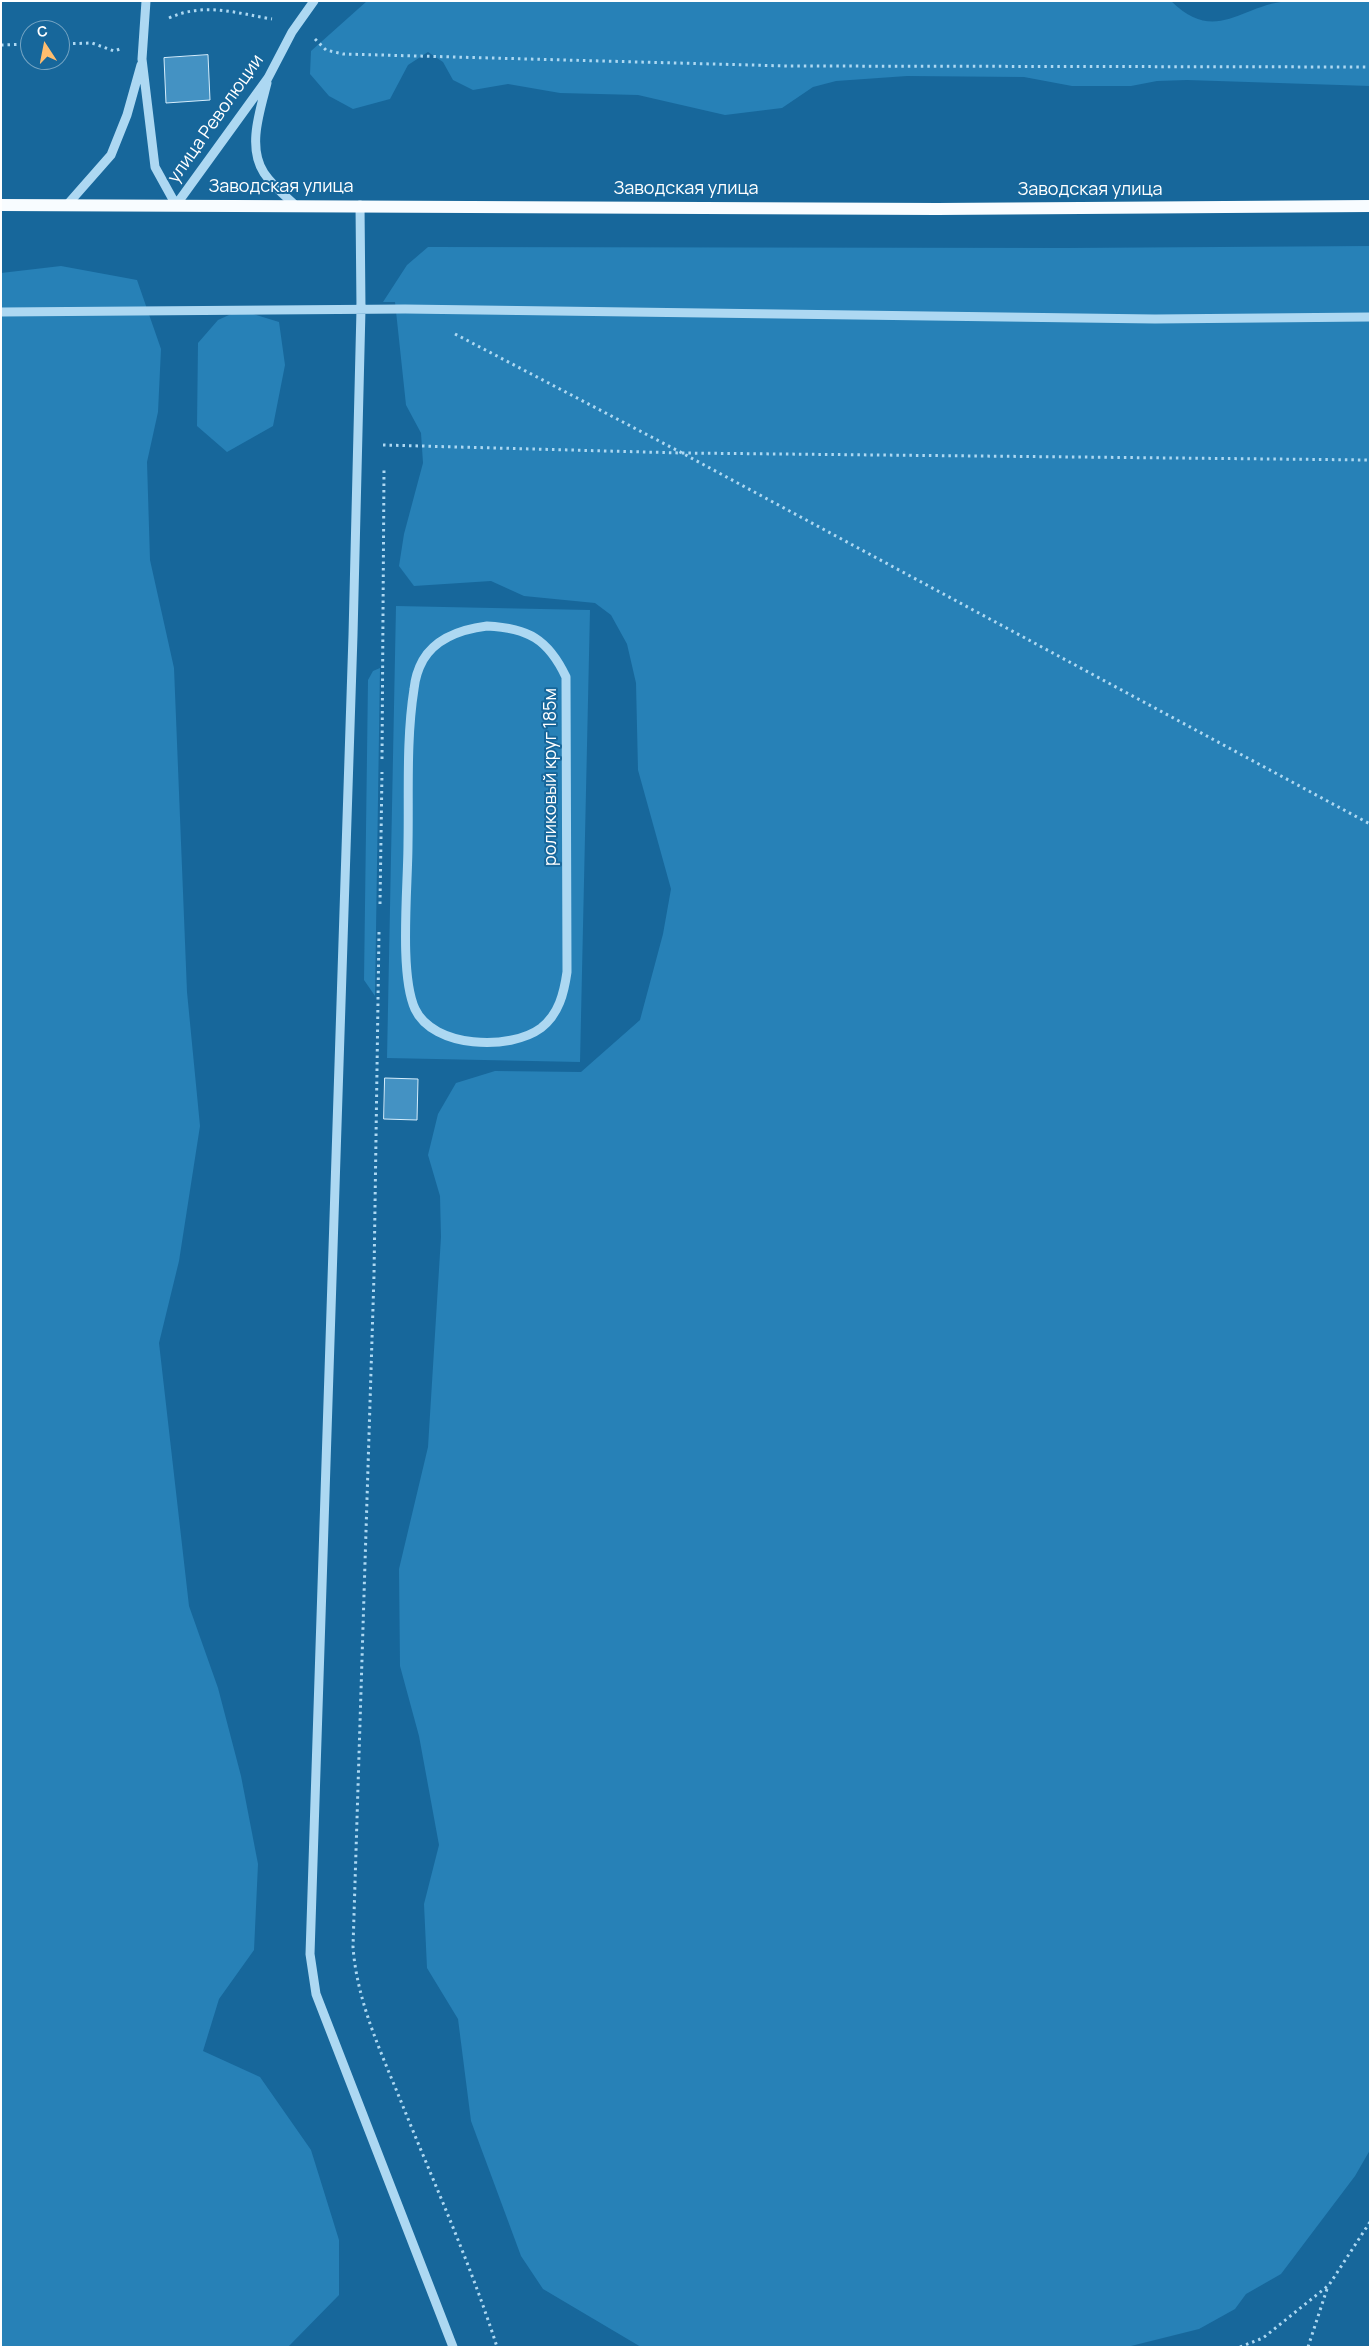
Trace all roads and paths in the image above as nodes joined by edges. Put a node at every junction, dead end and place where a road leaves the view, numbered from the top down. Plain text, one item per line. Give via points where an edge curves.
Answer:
1 (146, 1) edge
2 (314, 1) edge
3 (296, 26) junction
4 (142, 37) junction
5 (20, 44) edge
6 (70, 44) edge
7 (1, 45) edge
8 (142, 60) junction
9 (1370, 66) edge
10 (268, 78) junction
11 (176, 204) junction
12 (294, 204) junction
13 (1, 205) edge
14 (67, 205) junction
15 (360, 205) junction
16 (1370, 206) edge
17 (361, 309) junction
18 (1, 312) edge
19 (1370, 317) edge
20 (448, 331) dead end
21 (383, 435) dead end
22 (384, 445) junction
23 (682, 453) junction
24 (384, 455) dead end
25 (1370, 460) edge
26 (384, 464) dead end
27 (444, 639) joint
28 (1370, 824) edge
29 (379, 914) dead end
30 (379, 924) dead end
31 (1370, 2222) edge
32 (1328, 2285) junction
33 (453, 2347) edge
34 (497, 2347) edge
35 (1240, 2347) edge
36 (1308, 2347) edge

1 - 4 street
2 - 3 street, улица Революции
3 - 4 path via 212,9 186,10 168,18
3 - 9 path via 326,50 343,54 787,66
3 - 10 street, улица Революции
4 - 6 path via 114,51 92,43
4 - 8 street
5 - 7 path
8 - 11 street via 155,167
8 - 14 street via 128,115 110,155
10 - 11 street, улица Революции
10 - 12 street via 256,130 258,160 265,174
11 - 12 main road, Заводская улица
11 - 14 main road, Заводская улица
12 - 15 main road, Заводская улица
13 - 14 main road, Заводская улица
15 - 16 main road, Заводская улица
15 - 17 street
17 - 18 street
17 - 19 street via 1155,318
17 - 33 street via 343,973 310,1954 316,1994
20 - 23 path
21 - 22 path
22 - 23 path
22 - 24 path
23 - 25 path
23 - 28 path
26 - 29 path
27 - 27 street, роликовый круг 185м via 422,661 414,689 409,752 408,984 417,1014 432,1029 460,1039 504,1042 523,1038 540,1029 551,1018 559,1005 566,978 566,677 553,653 543,643 515,629 487,626
30 - 34 path via 374,1275 354,1971 374,2034
31 - 32 path
32 - 35 path via 1263,2338
32 - 36 path

